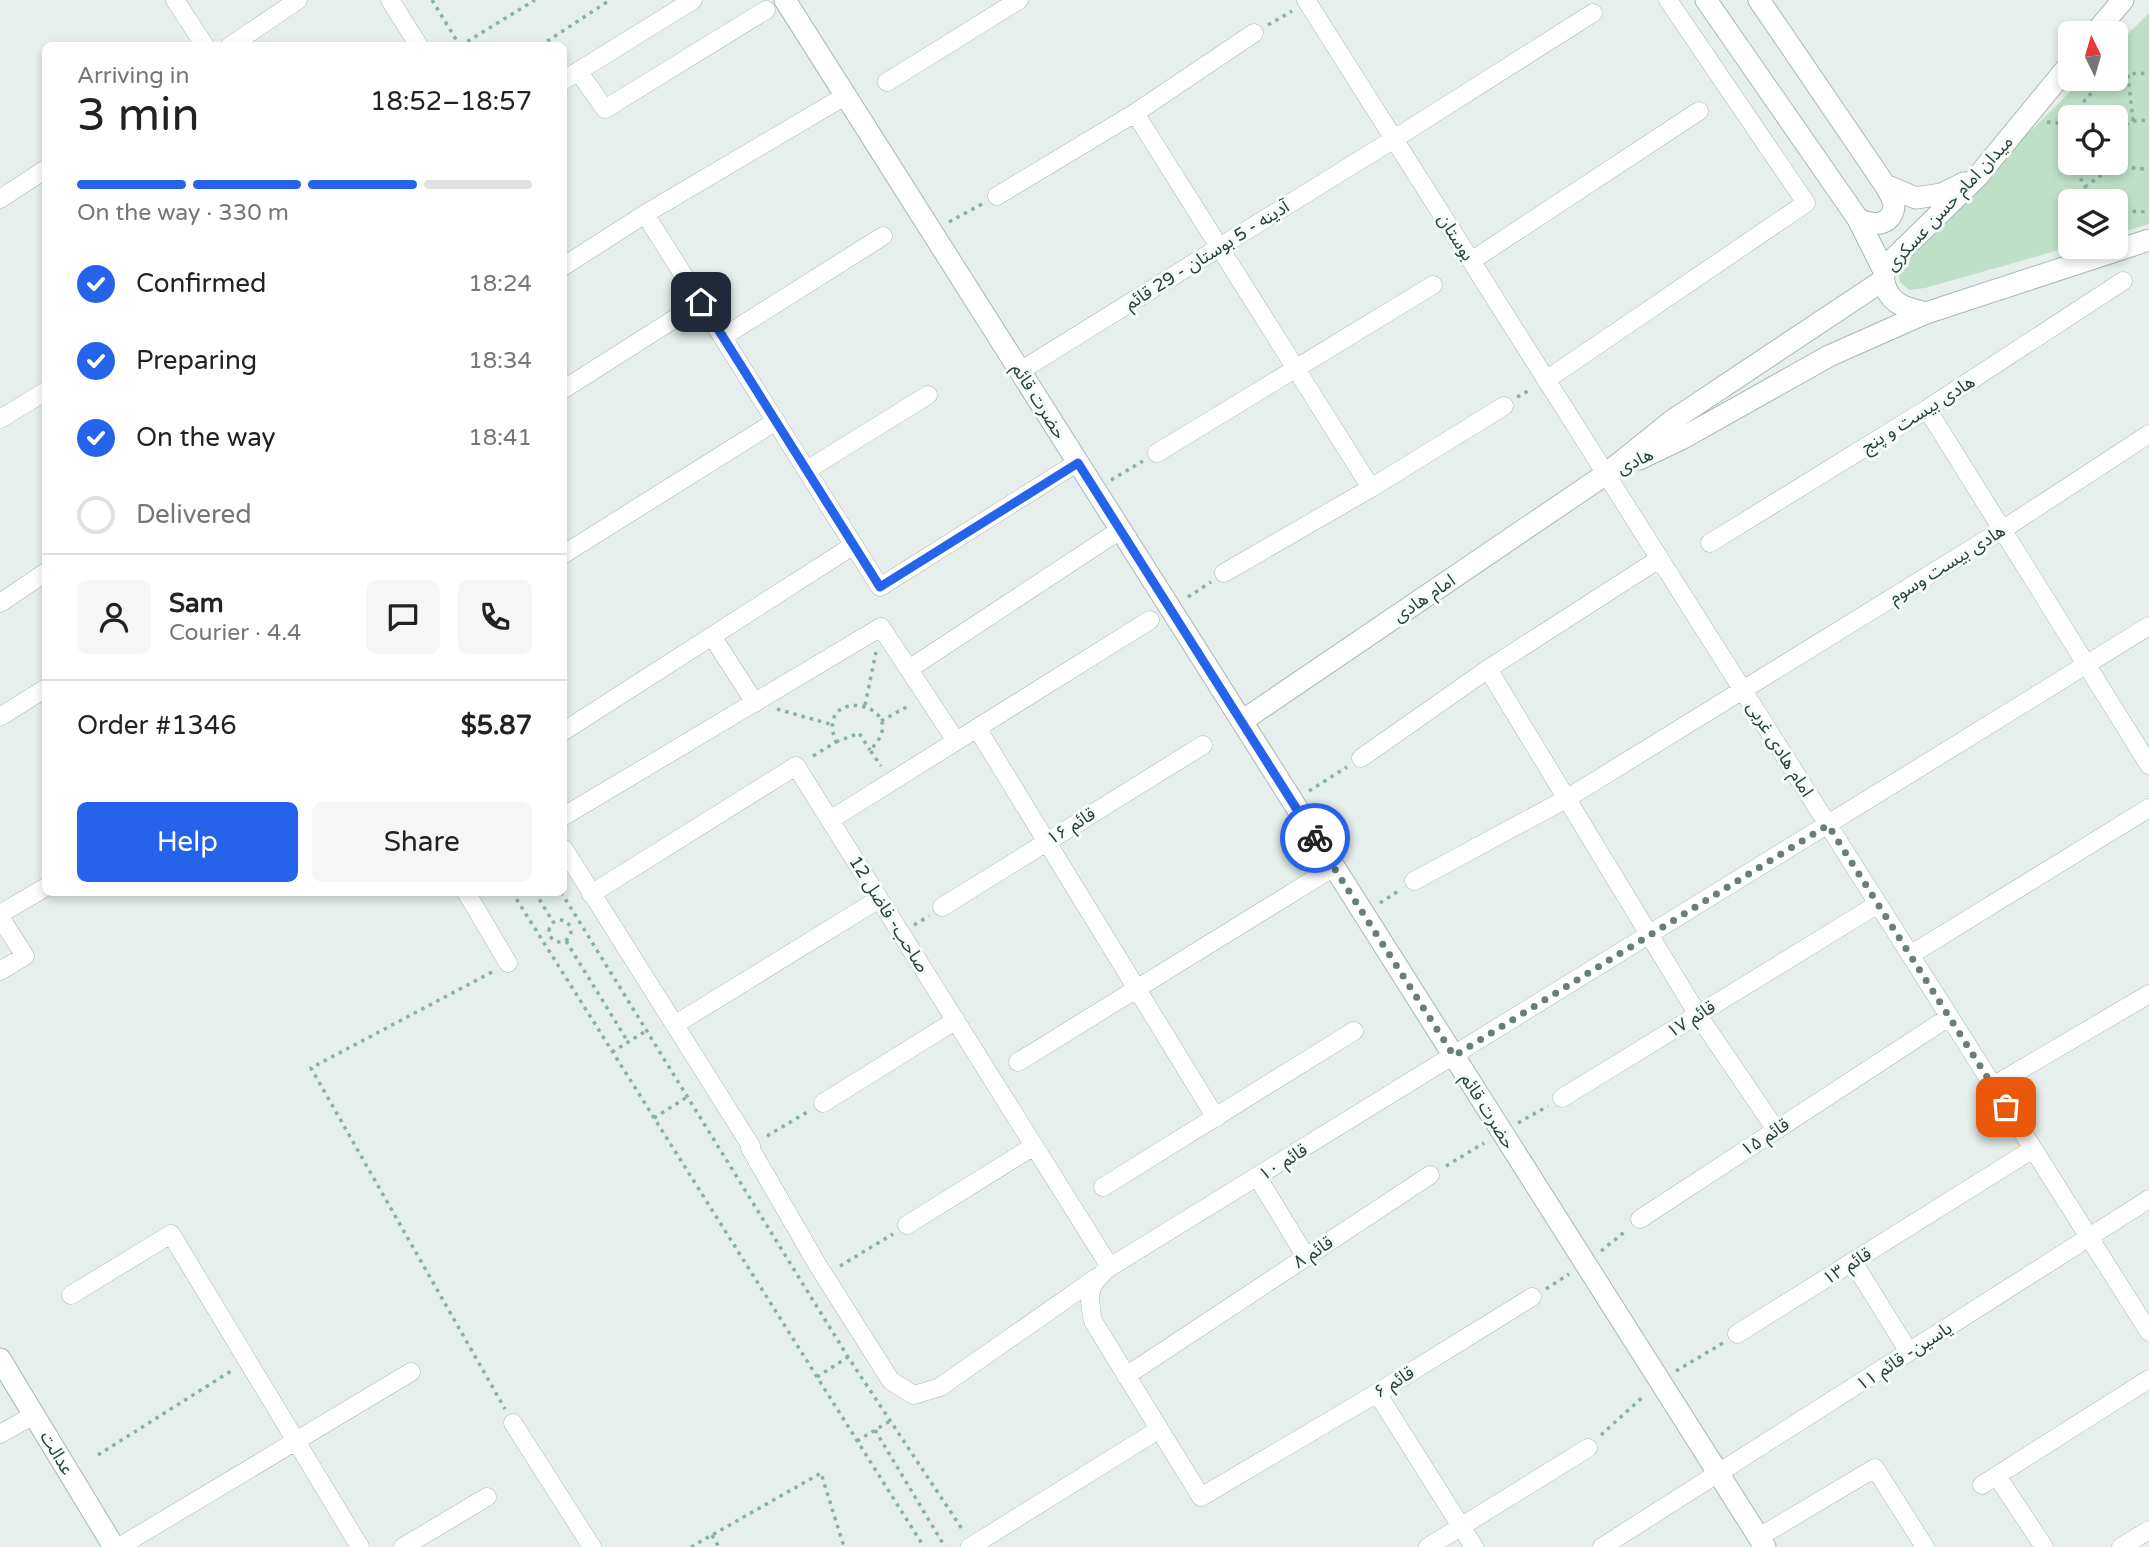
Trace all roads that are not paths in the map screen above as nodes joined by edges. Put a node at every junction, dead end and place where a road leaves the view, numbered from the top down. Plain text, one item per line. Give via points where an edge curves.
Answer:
1 (175, 0) edge
2 (298, 0) edge
3 (390, 0) edge
4 (693, 0) edge
5 (1019, 0) edge
6 (1668, 0) edge
7 (1706, 0) edge
8 (1759, 0) edge
9 (2123, 0) edge
10 (1308, 1) edge
11 (775, 5) edge
12 (1593, 13) dead end
13 (2105, 21) edge
14 (1254, 33) road end
15 (202, 42) edge
16 (236, 42) edge
17 (416, 42) edge
18 (571, 76) edge
19 (2058, 79) edge
20 (887, 82) dead end
21 (845, 96) junction
22 (1699, 111) dead end
23 (1135, 114) junction
24 (1394, 139) junction
25 (42, 172) edge
26 (1978, 176) junction
27 (1885, 185) junction
28 (998, 196) road end
29 (0, 199) edge
30 (645, 214) junction
31 (1858, 219) junction
32 (883, 236) dead end
33 (2149, 240) edge
34 (1220, 247) junction
35 (1471, 261) junction
36 (567, 263) edge
37 (1883, 275) junction
38 (2123, 281) dead end
39 (1433, 285) dead end
40 (701, 302) junction
41 (1926, 313) junction
42 (723, 337) junction
43 (1297, 368) junction
44 (1020, 371) junction
45 (1546, 380) junction
46 (567, 387) edge
47 (42, 393) edge
48 (928, 395) dead end
49 (1504, 406) road end
50 (1927, 409) junction
51 (0, 419) edge
52 (776, 421) junction
53 (2149, 434) edge
54 (1157, 453) road end
55 (1078, 463) junction
56 (807, 470) junction
57 (1606, 474) junction
58 (1371, 488) junction
59 (1121, 530) junction
60 (2002, 530) junction
61 (1710, 543) dead end
62 (854, 545) junction
63 (567, 552) edge
64 (1660, 559) junction
65 (1224, 573) road end
66 (42, 575) edge
67 (0, 603) edge
68 (1150, 620) dead end
69 (2149, 626) edge
70 (712, 636) junction
71 (2086, 665) junction
72 (1488, 669) junction
73 (909, 670) junction
74 (42, 691) edge
75 (1743, 691) junction
76 (755, 702) junction
77 (0, 717) edge
78 (1242, 721) junction
79 (978, 728) junction
80 (567, 729) edge
81 (956, 741) junction
82 (1203, 745) dead end
83 (1362, 758) road end
84 (2149, 765) edge
85 (1566, 799) junction
86 (2149, 808) edge
87 (567, 814) edge
88 (830, 820) junction
89 (1828, 825) junction
90 (1047, 841) junction
91 (567, 854) edge
92 (1334, 867) junction
93 (1414, 881) road end
94 (42, 890) edge
95 (591, 894) junction
96 (468, 896) edge
97 (879, 899) junction
98 (1878, 904) junction
99 (942, 907) road end
100 (0, 916) edge
101 (1649, 936) junction
102 (1910, 955) junction
103 (508, 963) road end
104 (0, 971) edge
105 (1137, 989) junction
106 (2149, 994) edge
107 (1698, 1014) junction
108 (1949, 1017) junction
109 (956, 1020) junction
110 (676, 1024) junction
111 (1354, 1031) dead end
112 (1454, 1056) junction
113 (1018, 1062) dead end
114 (1993, 1086) junction
115 (1562, 1098) road end
116 (823, 1103) road end
117 (1216, 1118) junction
118 (1776, 1130) junction
119 (1034, 1146) junction
120 (2033, 1149) junction
121 (1430, 1175) road end
122 (1258, 1178) junction
123 (1103, 1187) dead end
124 (2149, 1199) edge
125 (1640, 1219) road end
126 (907, 1225) road end
127 (2089, 1237) junction
128 (1306, 1257) junction
129 (1853, 1262) junction
130 (1103, 1273) junction
131 (71, 1294) dead end
132 (1532, 1297) road end
133 (2149, 1332) edge
134 (1737, 1334) road end
135 (1909, 1352) junction
136 (0, 1359) edge
137 (411, 1372) dead end
138 (1126, 1376) junction
139 (2149, 1379) edge
140 (1377, 1393) junction
141 (34, 1415) junction
142 (513, 1423) road end
143 (1158, 1430) junction
144 (0, 1434) edge
145 (296, 1441) junction
146 (1588, 1448) road end
147 (1718, 1474) junction
148 (1997, 1476) junction
149 (1982, 1485) dead end
150 (487, 1497) dead end
151 (1461, 1527) junction
152 (2149, 1530) edge
153 (1762, 1542) edge
154 (971, 1546) edge
155 (116, 1547) edge
156 (360, 1547) edge
157 (403, 1547) edge
158 (592, 1547) edge
159 (1428, 1547) edge
160 (1474, 1547) edge
161 (1602, 1547) edge
162 (1925, 1547) edge
163 (2045, 1547) edge
164 (2121, 1547) edge

1 - 15 street
2 - 16 street
3 - 17 street
4 - 18 street
5 - 20 street
6 - 45 street via 1806,202
7 - 31 street
8 - 27 street
9 - 13 street
10 - 24 street, بوستان
11 - 18 street via 605,109
11 - 21 street, حضرت قائم
12 - 24 street, آدینه - 5 بوستان - 29 قائم
14 - 23 street
19 - 26 street, میدان امام حسن عسکری
21 - 30 street
21 - 44 street, حضرت قائم
22 - 35 street
23 - 28 street
23 - 34 street
24 - 34 street, آدینه - 5 بوستان - 29 قائم
24 - 35 street, بوستان
25 - 29 street
26 - 27 street via 1942,194 1916,198
26 - 37 street, میدان امام حسن عسکری via 1914,236
27 - 31 street via 1894,207 1888,218 1868,225
30 - 36 street
30 - 40 street
31 - 37 street
32 - 42 street
33 - 41 street
34 - 43 street
34 - 44 street, آدینه - 5 بوستان - 29 قائم
35 - 45 street, بوستان
37 - 41 street, میدان امام حسن عسکری via 1894,300
37 - 57 street, هادی via 1673,421
38 - 50 street, هادی بیست و پنج
39 - 43 street
40 - 42 street
40 - 46 street
41 - 57 street, هادی via 1829,356 1683,438
42 - 52 street
43 - 54 street
43 - 58 street
44 - 55 street, حضرت قائم
45 - 57 street, بوستان
47 - 51 street
48 - 56 street
49 - 58 street
50 - 60 street
50 - 61 street, هادی بیست و پنج
52 - 56 street
52 - 63 street
53 - 60 street, هادی بیست وسوم
55 - 59 street, حضرت قائم
55 - 62 street via 880,587
56 - 62 street
57 - 64 street, امام هادی غربی
57 - 78 street, امام هادی
58 - 65 street
59 - 73 street
59 - 78 street, حضرت قائم
60 - 71 street
60 - 75 street, هادی بیست وسوم
62 - 70 street
64 - 72 street
64 - 75 street, امام هادی غربی
66 - 67 street
68 - 79 street
69 - 71 street, قائم ۱۰
70 - 76 street
70 - 80 street
71 - 84 street
71 - 89 street, قائم ۱۰
72 - 83 street
72 - 85 street
73 - 76 street via 881,627
73 - 81 street
74 - 77 street
75 - 85 street, هادی بیست وسوم
75 - 89 street, امام هادی غربی
76 - 87 street
78 - 92 street, حضرت قائم
79 - 81 street
79 - 90 street
81 - 88 street
82 - 90 street, قائم ۱۶
85 - 93 street, هادی بیست وسوم
85 - 101 street
86 - 102 street
88 - 95 street, صاحب- فاضل 12 via 796,766
88 - 97 street, صاحب- فاضل 12
89 - 98 street, امام هادی غربی
89 - 101 street, قائم ۱۰
90 - 99 street, قائم ۱۶
90 - 105 street
91 - 95 street, قائم ۱۰
92 - 105 street
92 - 112 street, حضرت قائم
94 - 100 street
95 - 110 street, قائم ۱۰
96 - 103 street
97 - 109 street, صاحب- فاضل 12
97 - 110 street
98 - 102 street, امام هادی غربی
98 - 107 street, قائم ۱۷
100 - 104 street via 25,956
101 - 107 street
101 - 112 street, قائم ۱۰
102 - 108 street, امام هادی غربی
105 - 113 street
105 - 117 street
106 - 114 street
107 - 115 street, قائم ۱۷
107 - 118 street
108 - 114 street, امام هادی غربی
108 - 118 street, قائم ۱۵
109 - 116 street
109 - 119 street, صاحب- فاضل 12
110 - 130 street, قائم ۱۰ via 891,1381 914,1395 940,1387
111 - 117 street
112 - 122 street, قائم ۱۰
112 - 147 street, حضرت قائم
114 - 120 street, امام هادی غربی
117 - 123 street
118 - 125 street, قائم ۱۵
119 - 126 street
119 - 130 street, صاحب- فاضل 12
120 - 127 street, امام هادی غربی
120 - 129 street, قائم ۱۳
121 - 128 street, قائم ۸
122 - 128 street
122 - 130 street, قائم ۱۰
124 - 127 street, یاسین- قائم ۱۱
127 - 133 street, امام هادی غربی
127 - 135 street, یاسین- قائم ۱۱
128 - 138 street, قائم ۸
129 - 134 street, قائم ۱۳
129 - 135 street
130 - 138 street via 1089,1296 1093,1321
131 - 145 street via 171,1234
132 - 140 street, قائم ۶
135 - 147 street, یاسین- قائم ۱۱
136 - 141 street, عدالت
137 - 145 street
138 - 143 street
139 - 148 street
140 - 143 street, قائم ۶ via 1201,1497
140 - 151 street
141 - 144 street
141 - 155 street, عدالت
142 - 158 street
143 - 154 street
145 - 155 street
145 - 156 street
146 - 151 street
147 - 153 street, حضرت قائم
147 - 161 street, یاسین- قائم ۱۱
148 - 149 street
148 - 163 street
150 - 157 street
151 - 159 street
151 - 160 street
152 - 164 street
153 - 162 street via 1875,1468

